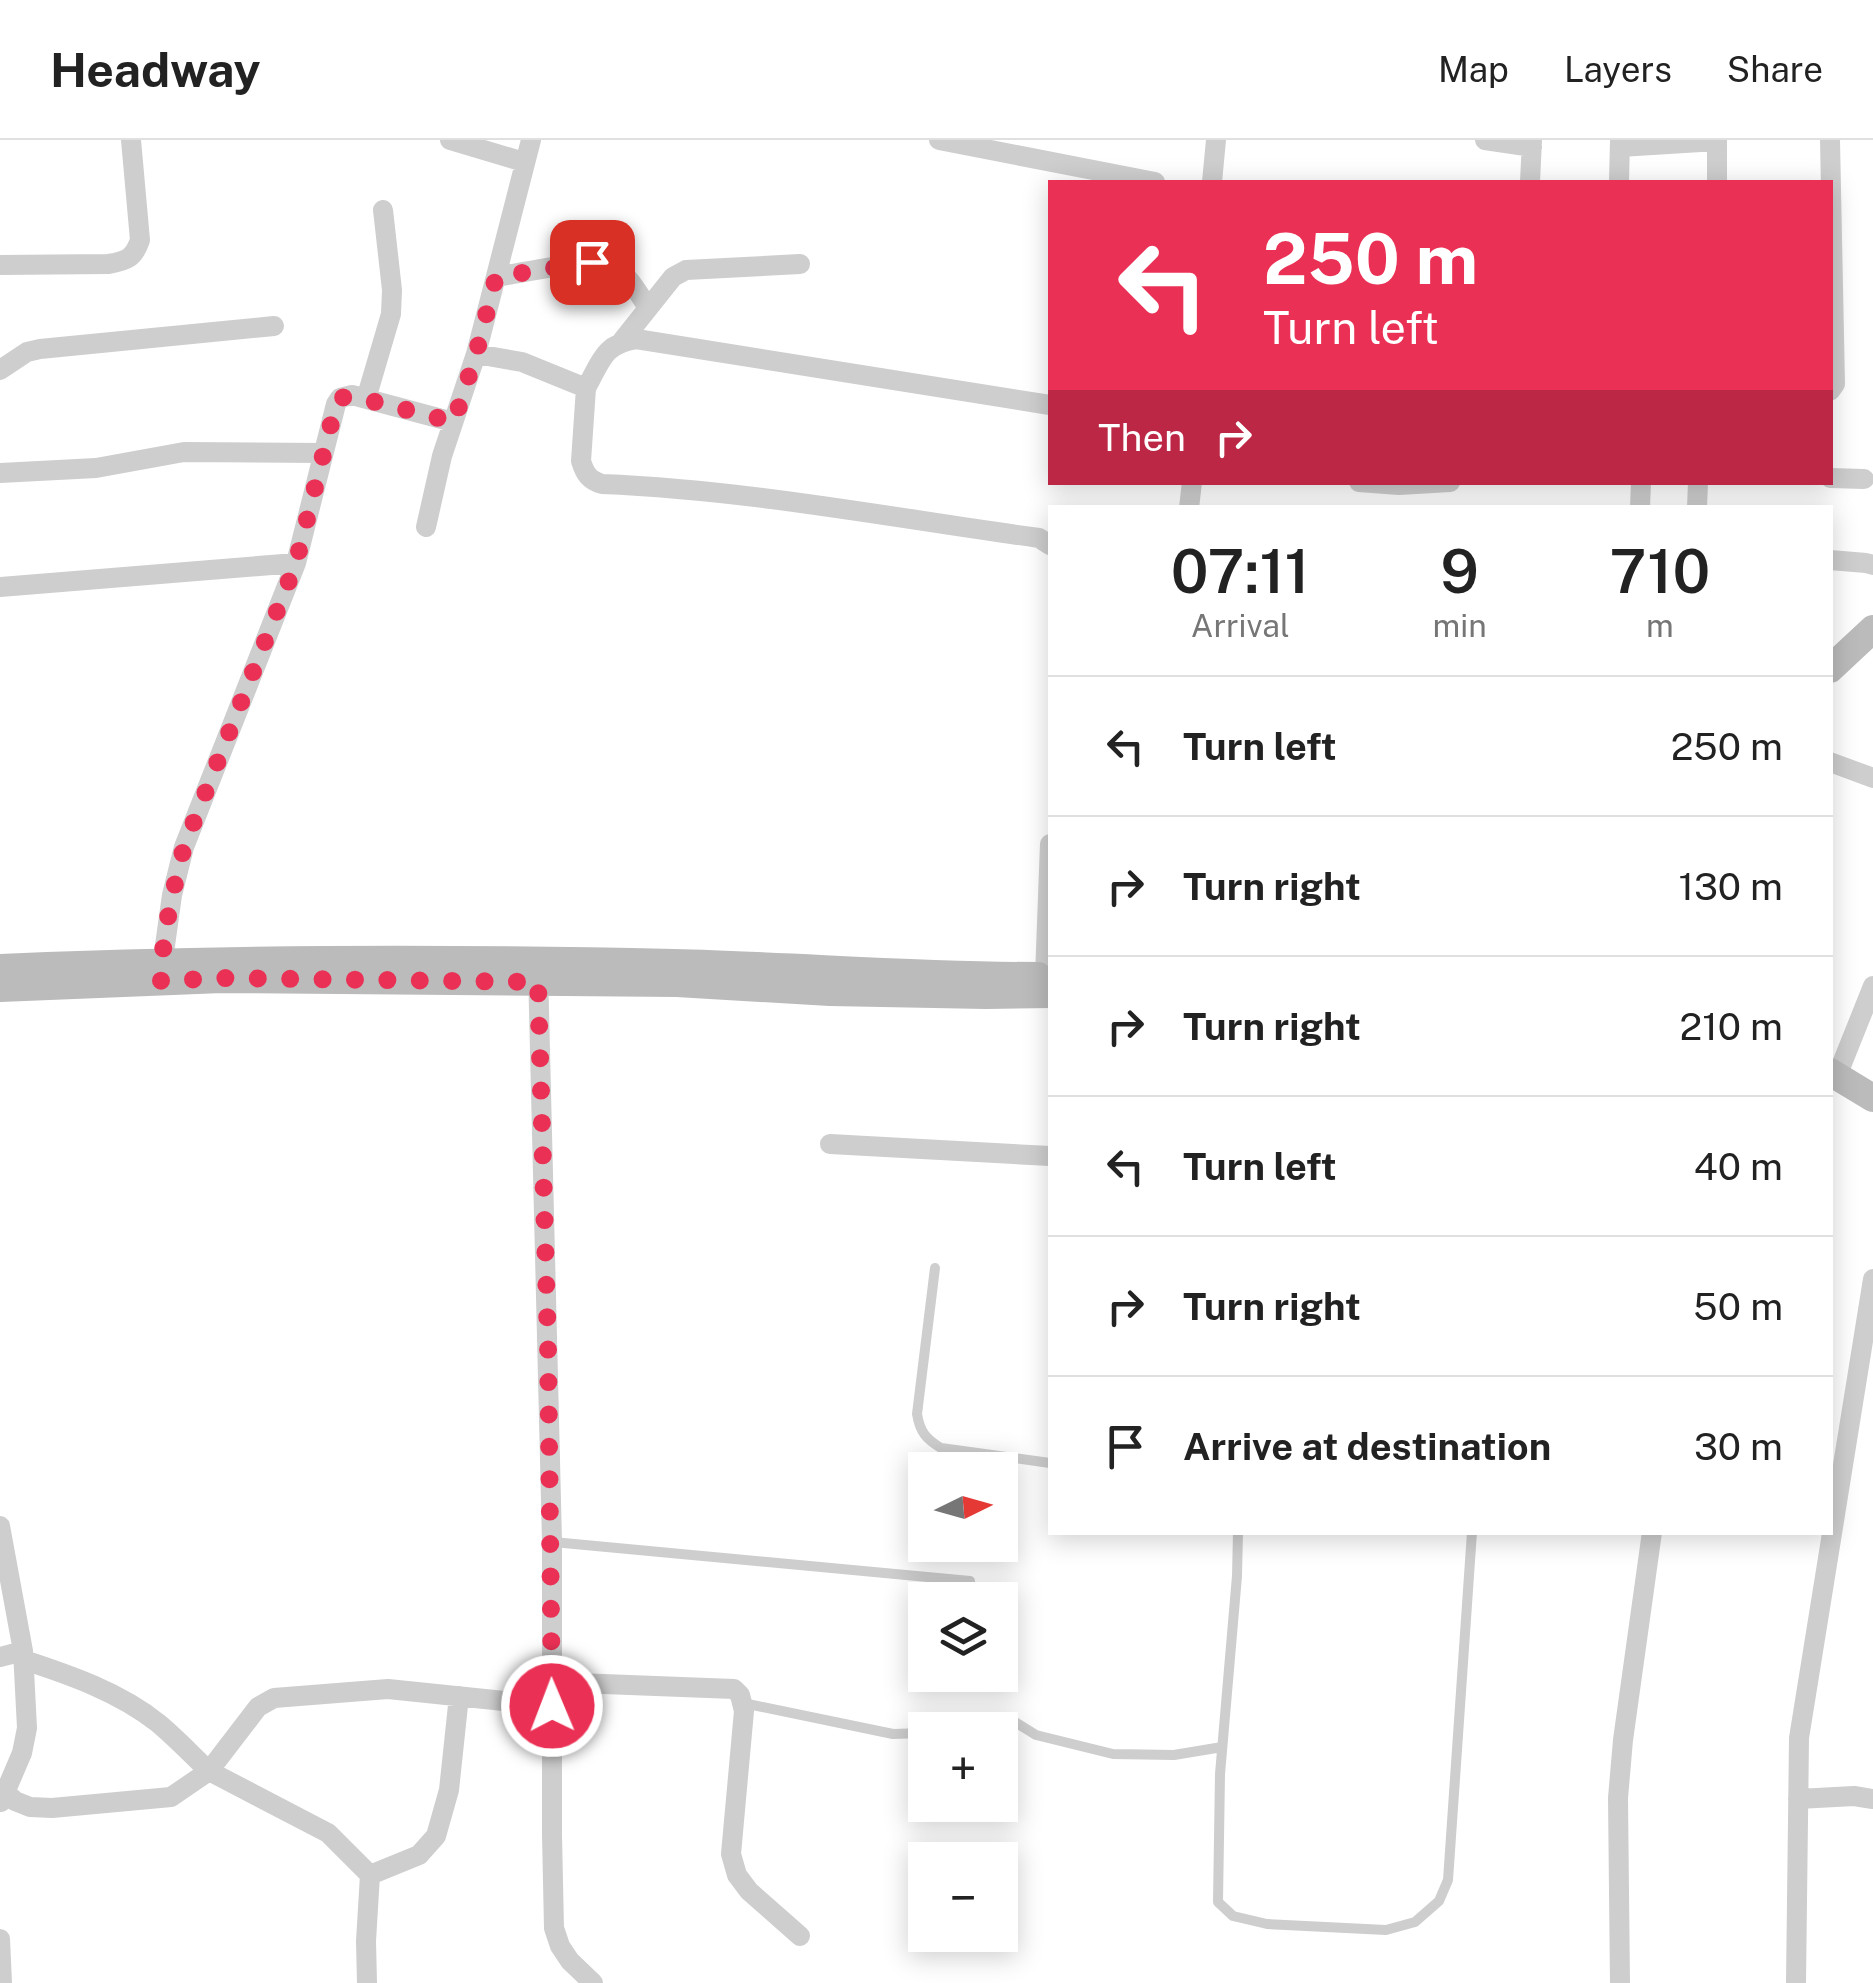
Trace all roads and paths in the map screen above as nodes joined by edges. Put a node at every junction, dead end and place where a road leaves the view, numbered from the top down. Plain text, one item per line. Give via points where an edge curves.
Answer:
1 (131, 140) edge
2 (450, 140) edge
3 (532, 140) edge
4 (939, 140) edge
5 (1216, 140) edge
6 (1485, 140) edge
7 (1716, 140) edge
8 (1830, 140) edge
9 (1532, 144) edge
10 (1620, 144) edge
11 (524, 162) junction
12 (1145, 180) edge
13 (1212, 180) edge
14 (1530, 180) edge
15 (1619, 180) edge
16 (1717, 180) edge
17 (1831, 180) edge
18 (382, 210) dead end
19 (800, 264) dead end
20 (0, 265) edge
21 (496, 277) junction
22 (1833, 286) edge
23 (648, 308) junction
24 (274, 326) dead end
25 (622, 341) junction
26 (476, 354) junction
27 (0, 370) edge
28 (1833, 387) edge
29 (586, 388) junction
30 (366, 399) junction
31 (1048, 405) edge
32 (454, 422) junction
33 (322, 454) junction
34 (0, 473) edge
35 (1833, 478) edge
36 (1864, 479) dead end
37 (426, 527) dead end
38 (1048, 544) edge
39 (1833, 560) edge
40 (296, 563) junction
41 (1873, 566) edge
42 (0, 588) edge
43 (1873, 629) edge
44 (1833, 666) edge
45 (1833, 763) edge
46 (1873, 778) edge
47 (0, 968) edge
48 (161, 971) junction
49 (538, 972) junction
50 (1048, 982) edge
51 (1873, 986) edge
52 (0, 988) edge
53 (1833, 1078) edge
54 (1833, 1080) edge
55 (1833, 1081) edge
56 (1873, 1098) edge
57 (1873, 1117) edge
58 (830, 1144) dead end
59 (1048, 1156) edge
60 (934, 1268) dead end
61 (1873, 1279) edge
62 (1048, 1463) edge
63 (1833, 1524) edge
64 (0, 1526) edge
65 (1238, 1535) edge
66 (1472, 1535) edge
67 (1652, 1535) edge
68 (1831, 1535) edge
69 (552, 1542) junction
70 (970, 1581) dead end
71 (23, 1656) junction
72 (0, 1657) edge
73 (552, 1682) junction
74 (460, 1696) junction
75 (743, 1703) junction
76 (552, 1706) junction
77 (1018, 1725) edge
78 (908, 1734) edge
79 (1222, 1748) junction
80 (210, 1771) junction
81 (2, 1799) edge
82 (1798, 1799) junction
83 (1873, 1799) edge
84 (370, 1875) junction
85 (800, 1936) dead end
86 (0, 1939) edge
87 (2, 1983) edge
88 (367, 1983) edge
89 (592, 1983) edge
90 (1620, 1983) edge
91 (1796, 1983) edge

1 - 20 street via 136,253 108,264
2 - 11 street
3 - 11 street
4 - 12 street
5 - 13 street
6 - 9 street
7 - 10 street
7 - 16 street
8 - 17 street
9 - 14 street
10 - 15 street
11 - 21 street
18 - 30 street via 391,314
19 - 23 street via 686,270
21 - 23 street via 592,262 613,266
21 - 26 street
22 - 28 street
23 - 25 street
24 - 27 street via 27,352
25 - 29 street via 609,348
25 - 31 street
26 - 29 street via 522,362
26 - 32 street
29 - 38 street via 581,461 592,481 838,506
30 - 32 street
30 - 33 street via 340,398
32 - 37 street
33 - 34 street via 184,452 96,468
33 - 40 street
35 - 36 street
39 - 41 street
40 - 42 street
40 - 48 street via 184,847
43 - 44 main road
45 - 46 street
47 - 48 main road
48 - 49 main road
48 - 52 main road
49 - 50 main road via 679,963
49 - 69 street
51 - 53 street
54 - 56 main road
55 - 57 main road
58 - 59 street
60 - 62 lane via 919,1428 941,1448
61 - 63 street
64 - 71 street
65 - 79 lane
66 - 79 lane via 1448,1880 1439,1901 1416,1922 1386,1930 1232,1916 1218,1902
67 - 90 street via 1618,1798
68 - 82 street via 1798,1738
69 - 70 lane
69 - 73 street
71 - 72 street
71 - 80 street via 125,1702
71 - 81 street via 27,1728
73 - 75 street via 734,1690
73 - 76 street
74 - 76 street
74 - 80 street via 388,1689 274,1698 258,1707
74 - 84 street via 449,1790 436,1836 418,1855
75 - 78 lane
75 - 85 street via 731,1854 737,1876
76 - 89 street via 554,1928 570,1961
77 - 79 lane via 1113,1754
80 - 81 street via 171,1797 41,1808
80 - 84 street via 328,1833
82 - 83 street
82 - 91 street
84 - 88 street
86 - 87 street

